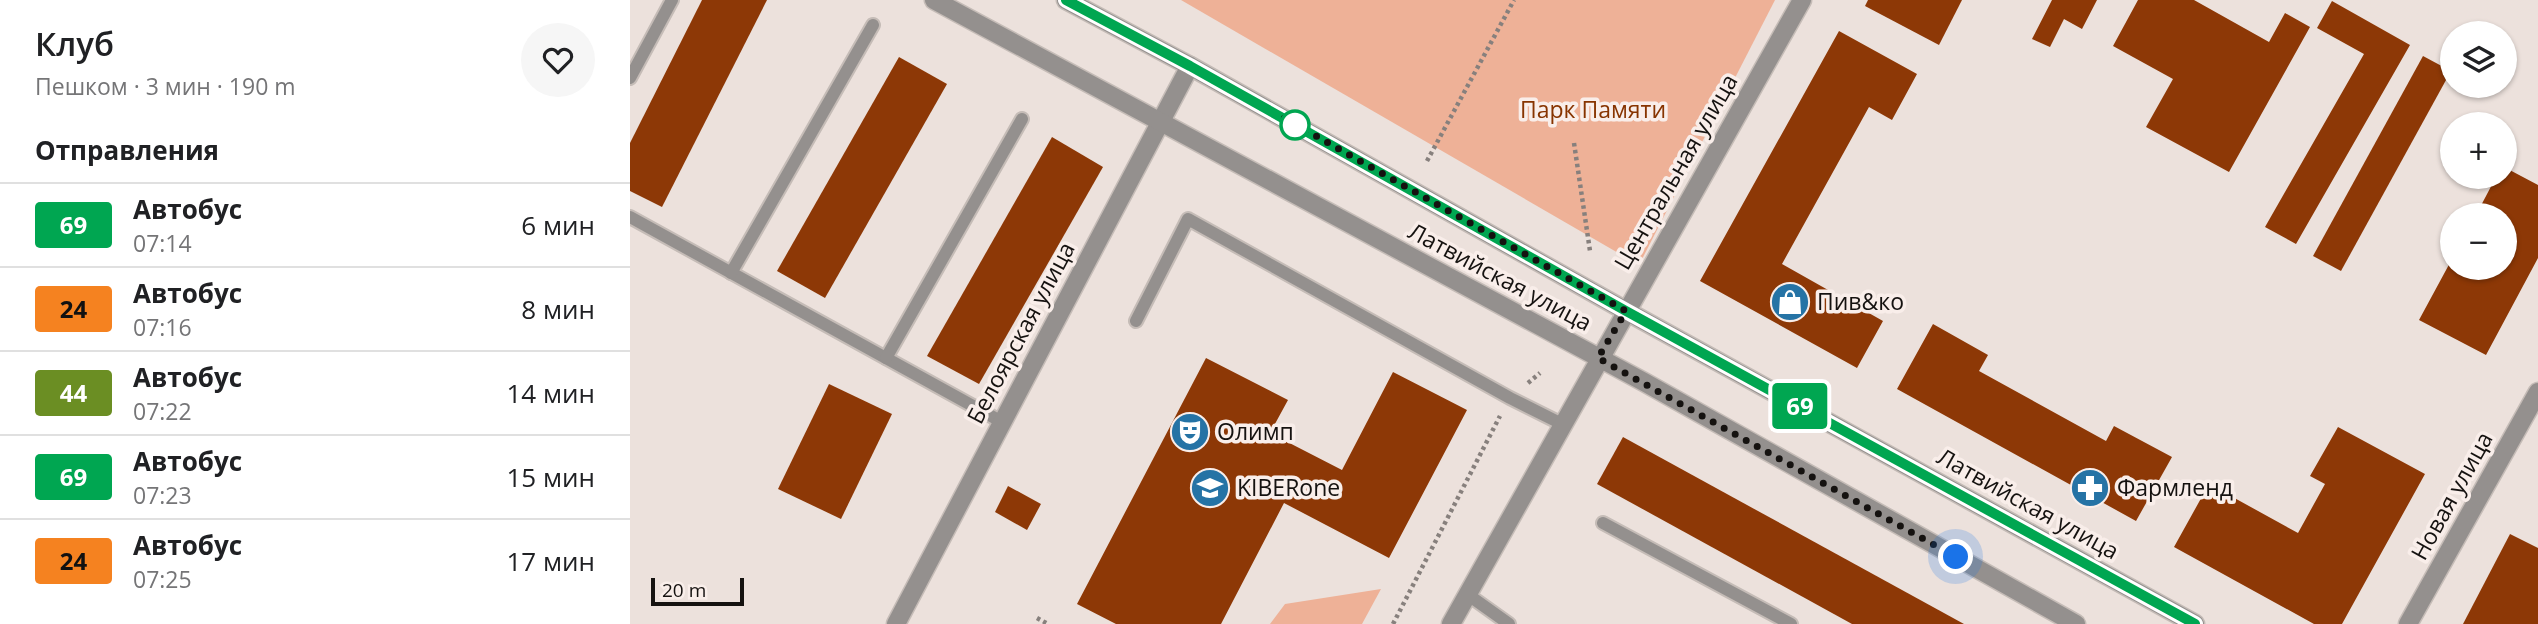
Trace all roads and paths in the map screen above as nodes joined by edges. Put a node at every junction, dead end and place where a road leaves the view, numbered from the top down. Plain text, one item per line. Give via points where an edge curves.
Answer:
1 (672, 0) edge
2 (934, 0) edge
3 (1066, 0) edge
4 (1514, 0) edge
5 (1802, 0) edge
6 (873, 25) dead end
7 (1190, 66) junction
8 (630, 78) edge
9 (1022, 119) dead end
10 (1160, 122) junction
11 (1574, 142) dead end
12 (1427, 161) dead end
13 (630, 217) edge
14 (1590, 251) dead end
15 (731, 273) junction
16 (1626, 311) junction
17 (1136, 321) dead end
18 (886, 358) junction
19 (1598, 358) junction
20 (1540, 373) dead end
21 (2538, 392) edge
22 (1510, 398) junction
23 (1002, 422) junction
24 (1562, 424) junction
25 (1603, 523) dead end
26 (1467, 594) junction
27 (1037, 618) dead end
28 (896, 624) edge
29 (1048, 624) edge
30 (1393, 624) edge
31 (1451, 624) edge
32 (1509, 624) edge
33 (1791, 624) edge
34 (2076, 624) edge
35 (2195, 624) edge
36 (2408, 624) edge

1 - 8 lane
2 - 10 street, Латвийская улица
3 - 7 street, Латвийская улица
4 - 12 path
5 - 16 street, Центральная улица
6 - 15 lane
7 - 10 street, Белоярская улица
7 - 16 street, Латвийская улица
9 - 18 lane
10 - 19 street, Латвийская улица
10 - 23 street, Белоярская улица
11 - 14 path
13 - 15 lane
15 - 18 lane
16 - 19 street, Центральная улица
16 - 35 street, Латвийская улица
17 - 22 lane via 1188,219
18 - 23 lane
19 - 24 street, Центральная улица
19 - 34 street, Латвийская улица
20 - 22 path
21 - 36 street, Новая улица
22 - 24 lane
22 - 30 path
23 - 28 street, Белоярская улица
24 - 26 street, Центральная улица
25 - 33 lane
26 - 31 street, Центральная улица
26 - 32 lane
27 - 29 path

